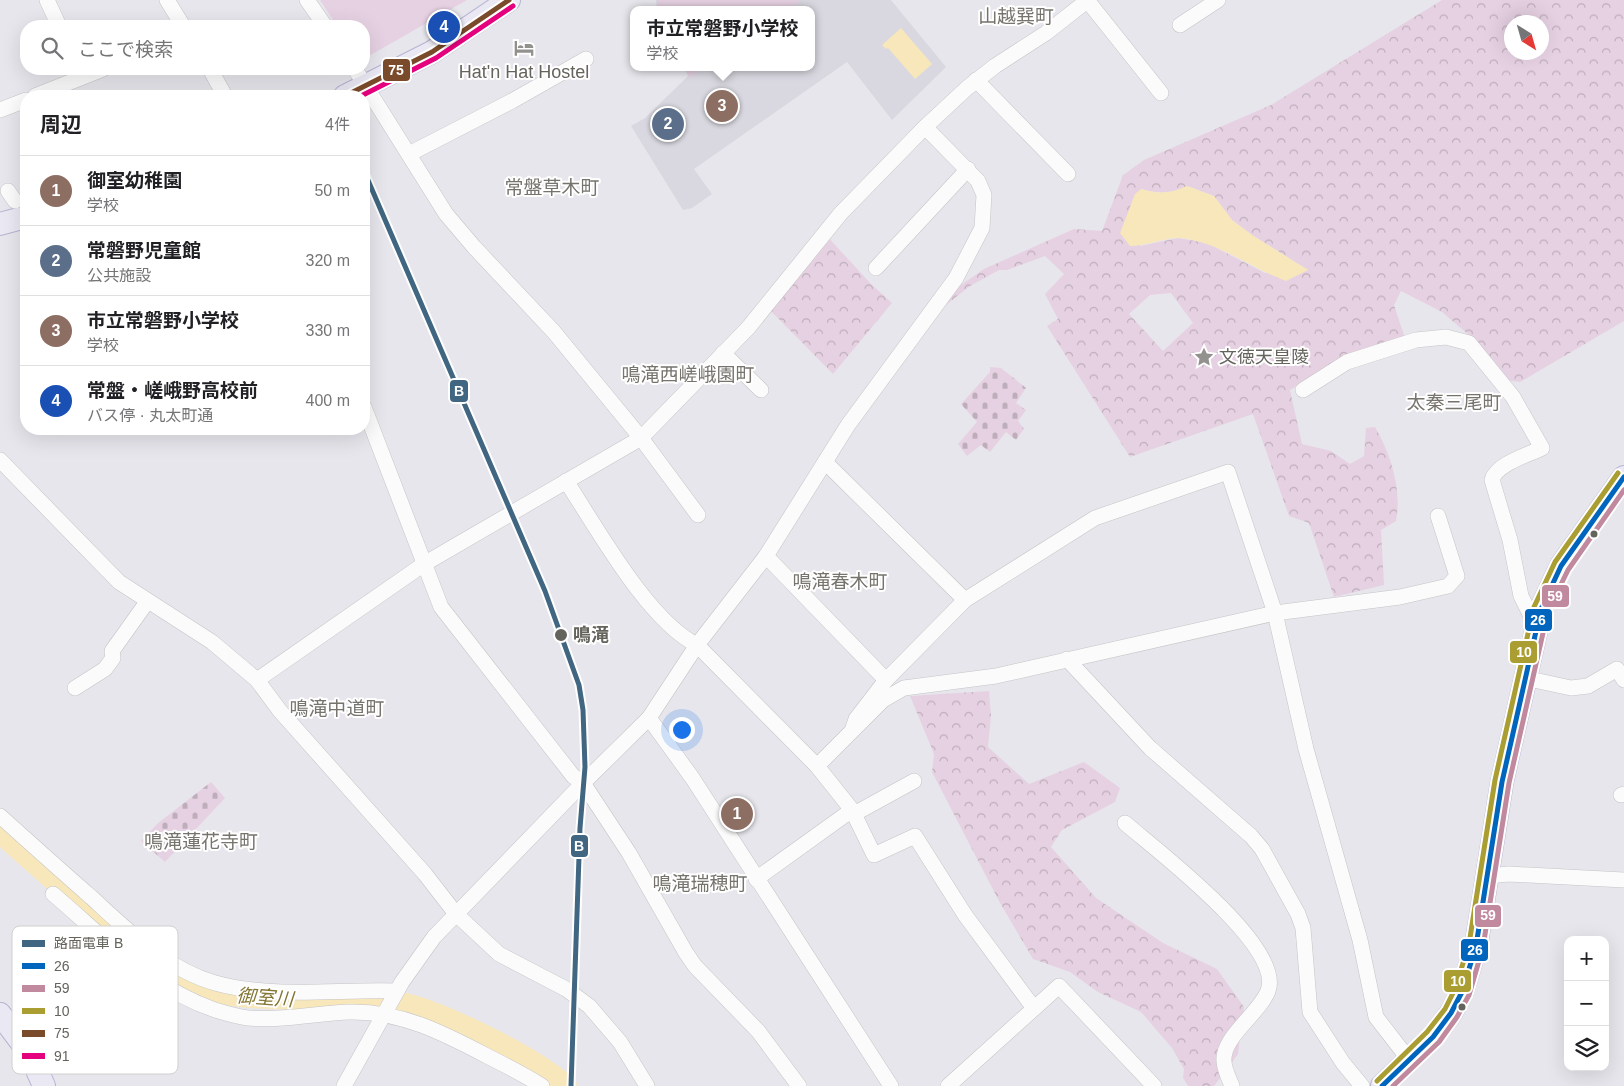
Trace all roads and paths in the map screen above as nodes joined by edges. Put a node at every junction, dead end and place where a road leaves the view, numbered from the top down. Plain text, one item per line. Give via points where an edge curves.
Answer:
1 (47, 0) edge
2 (167, 0) edge
3 (306, 0) edge
4 (509, 0) edge
5 (1087, 0) edge
6 (1218, 0) edge
7 (57, 20) edge
8 (179, 20) edge
9 (321, 20) edge
10 (1180, 25) dead end
11 (586, 59) dead end
12 (370, 74) edge
13 (77, 75) edge
14 (213, 75) edge
15 (361, 77) edge
16 (976, 80) junction
17 (47, 90) edge
18 (222, 90) edge
19 (350, 90) edge
20 (369, 90) edge
21 (370, 91) edge
22 (1161, 93) dead end
23 (20, 102) edge
24 (0, 110) edge
25 (925, 127) junction
26 (409, 154) junction
27 (968, 169) junction
28 (1068, 174) dead end
29 (16, 203) edge
30 (0, 224) edge
31 (876, 268) dead end
32 (724, 353) junction
33 (761, 390) dead end
34 (1303, 390) dead end
35 (370, 423) edge
36 (642, 438) junction
37 (0, 460) edge
38 (825, 462) junction
39 (1624, 477) edge
40 (566, 481) junction
41 (698, 515) dead end
42 (1438, 516) dead end
43 (766, 556) junction
44 (424, 564) junction
45 (964, 600) junction
46 (147, 602) junction
47 (1275, 613) junction
48 (1536, 626) junction
49 (697, 645) junction
50 (1067, 660) junction
51 (1525, 678) junction
52 (257, 680) junction
53 (886, 680) junction
54 (1624, 680) edge
55 (74, 688) dead end
56 (649, 718) junction
57 (853, 728) junction
58 (817, 766) junction
59 (914, 781) dead end
60 (582, 783) junction
61 (853, 812) junction
62 (0, 816) edge
63 (1124, 822) dead end
64 (1486, 876) junction
65 (756, 879) junction
66 (1624, 880) edge
67 (53, 894) dead end
68 (456, 914) junction
69 (88, 926) edge
70 (123, 926) edge
71 (178, 968) edge
72 (178, 994) edge
73 (395, 995) junction
74 (1033, 1007) junction
75 (0, 1014) edge
76 (384, 1015) junction
77 (12, 1030) edge
78 (1410, 1061) junction
79 (39, 1074) edge
80 (44, 1086) edge
81 (344, 1086) edge
82 (542, 1086) edge
83 (647, 1086) edge
84 (799, 1086) edge
85 (891, 1086) edge
86 (948, 1086) edge
87 (1154, 1086) edge
88 (1232, 1086) edge
89 (1362, 1086) edge
90 (1382, 1086) edge

1 - 7 street
2 - 8 street
3 - 9 street
4 - 12 main road via 432,52
5 - 16 street via 1046,33
5 - 22 street
6 - 10 street
11 - 26 street
13 - 17 street
14 - 18 street
15 - 19 main road
15 - 20 street
16 - 25 street
16 - 28 street
21 - 26 street
23 - 24 street
25 - 27 street
25 - 32 street via 835,218 748,328
26 - 36 street via 446,214 554,332
27 - 31 street
27 - 38 street via 984,195 984,215 976,243 956,278 848,425
29 - 30 main road
32 - 33 street
32 - 36 street
34 - 48 street via 1347,362 1416,340 1446,337 1469,343 1513,397 1542,448 1501,468 1494,473 1492,480 1510,540 1521,596
35 - 44 street
36 - 40 street
36 - 41 street
37 - 46 street via 118,582
38 - 43 street
38 - 45 street
39 - 48 main road via 1561,566 1547,592
40 - 44 street
40 - 49 street via 619,564 684,639
42 - 47 street via 1458,576 1448,586 1400,597
43 - 49 street
43 - 53 street
44 - 52 street
44 - 60 street via 441,607 450,620
45 - 47 street via 1095,518 1228,472
45 - 53 street
46 - 52 street via 212,642
46 - 55 street via 112,651 113,658 105,668
47 - 50 street
47 - 78 street via 1306,749 1360,940 1376,1017
48 - 51 main road
49 - 56 street
49 - 58 street
50 - 57 street via 996,676 904,688 889,695 860,725
50 - 89 street via 1150,748 1262,849 1303,928 1310,1012 1343,1064
51 - 54 street via 1571,688 1588,686 1618,669
51 - 64 main road via 1511,734
52 - 68 street via 280,711 425,874
53 - 57 street via 856,719
56 - 60 street
56 - 65 street via 693,779
57 - 58 street
58 - 61 street
59 - 61 street
60 - 68 street
60 - 84 street via 629,853 695,966 758,1031
61 - 65 street
61 - 74 street via 874,856 915,836 966,915
62 - 70 street
63 - 88 street via 1227,912 1253,942 1270,974 1269,990 1263,1000 1225,1048 1224,1061
64 - 66 street via 1509,874
64 - 78 main road via 1476,946 1462,992 1442,1025
65 - 85 street
67 - 69 street
68 - 73 street via 434,937
68 - 83 street via 499,954 566,989 589,1006 620,1042
71 - 73 street via 214,983 242,988
72 - 76 street via 248,1018 352,1012
73 - 76 street
74 - 86 street
74 - 87 street via 1059,986
75 - 77 main road
76 - 81 street
76 - 82 street via 425,1025
78 - 90 main road
79 - 80 main road

